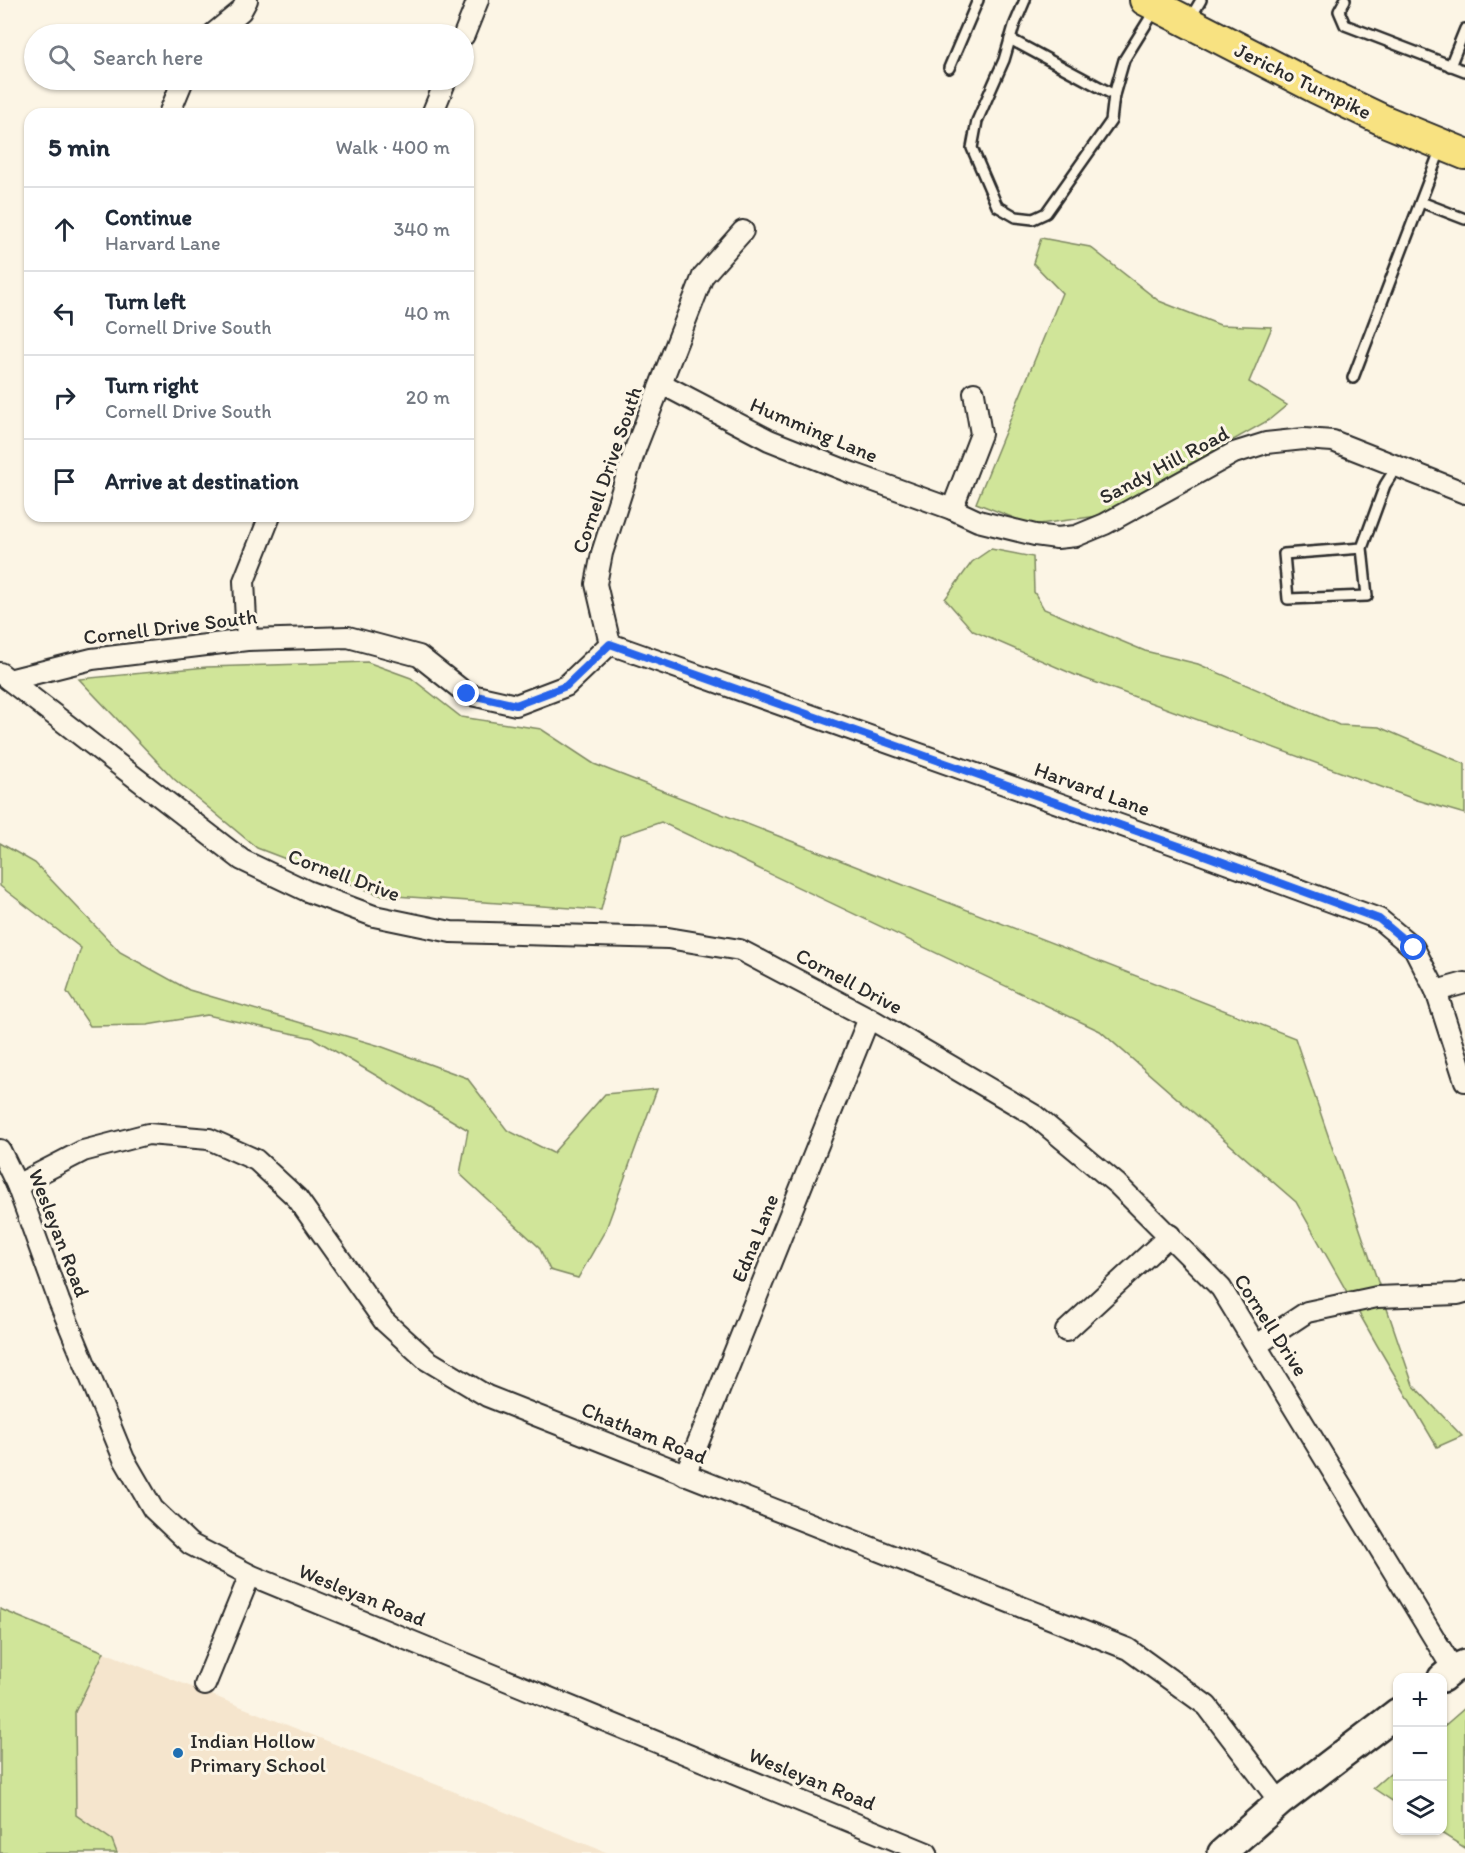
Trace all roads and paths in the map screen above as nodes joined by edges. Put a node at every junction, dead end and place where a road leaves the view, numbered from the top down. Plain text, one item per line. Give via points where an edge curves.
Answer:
1 (247, 0) edge
2 (478, 0) edge
3 (978, 0) edge
4 (1025, 0) edge
5 (1345, 0) edge
6 (1151, 3) edge
7 (1194, 11) edge
8 (225, 24) edge
9 (468, 24) edge
10 (1465, 29) edge
11 (1010, 39) junction
12 (1450, 66) junction
13 (950, 68) dead end
14 (1465, 71) edge
15 (179, 90) edge
16 (442, 90) edge
17 (1114, 95) junction
18 (171, 108) edge
19 (434, 108) edge
20 (1454, 150) edge
21 (1421, 202) junction
22 (1465, 219) edge
23 (742, 231) dead end
24 (1353, 378) dead end
25 (662, 384) junction
26 (974, 393) dead end
27 (1397, 466) junction
28 (1465, 493) edge
29 (952, 509) junction
30 (268, 522) edge
31 (1362, 548) junction
32 (247, 640) junction
33 (610, 644) junction
34 (5, 677) edge
35 (1465, 983) edge
36 (1436, 991) junction
37 (870, 1018) junction
38 (1465, 1081) edge
39 (0, 1150) edge
40 (16, 1185) junction
41 (1170, 1235) junction
42 (1465, 1292) edge
43 (1066, 1331) dead end
44 (1257, 1345) junction
45 (685, 1475) junction
46 (250, 1575) junction
47 (1453, 1670) edge
48 (205, 1685) dead end
49 (1393, 1716) edge
50 (1280, 1802) junction
51 (927, 1853) edge
52 (1222, 1853) edge

1 - 8 street
2 - 9 street
3 - 13 lane
4 - 11 lane
5 - 12 lane via 1340,11 1345,25
6 - 7 main road, Jericho Turnpike
6 - 17 lane via 1124,60
7 - 20 main road, Jericho Turnpike via 1316,88
10 - 12 lane
11 - 17 lane
11 - 17 lane via 977,121 972,148 997,206 1016,217 1034,219 1046,213 1111,121
12 - 14 lane
15 - 18 street
16 - 19 street
20 - 21 lane
21 - 22 lane
21 - 24 lane
23 - 25 street, Cornell Drive South via 703,276
25 - 29 street, Humming Lane via 770,440
25 - 33 street, Cornell Drive South via 636,447 602,553 596,584
26 - 29 street via 981,434
27 - 28 street, Sandy Hill Road
27 - 29 street, Sandy Hill Road via 1333,441 1266,443 1234,453 1105,524 1076,536 1057,538 978,521
27 - 31 lane via 1385,485
30 - 32 street via 244,581
31 - 31 lane via 1284,554 1287,599 1367,596
32 - 33 street, Cornell Drive South via 348,637 419,656 467,694 516,705 566,686
32 - 34 street, Cornell Drive South via 92,659
33 - 36 street, Harvard Lane via 1379,919 1414,948
34 - 37 street, Cornell Drive via 242,860 307,891 374,916 451,933 668,938 740,950
35 - 36 street
36 - 38 street, Harvard Lane
37 - 41 street, Cornell Drive via 1034,1114
37 - 45 street, Edna Lane
39 - 40 street, Wesleyan Road
40 - 45 street, Chatham Road via 83,1151 148,1134 209,1139 256,1160 297,1198 384,1321 427,1360 487,1396
40 - 46 street, Wesleyan Road via 124,1459 153,1509 190,1544
41 - 43 street
41 - 44 street, Cornell Drive via 1221,1287
42 - 44 street via 1377,1298 1307,1312
44 - 47 street, Cornell Drive
45 - 50 street, Chatham Road via 1128,1649 1207,1706
46 - 48 street
46 - 51 street, Wesleyan Road
49 - 50 street
50 - 52 street

